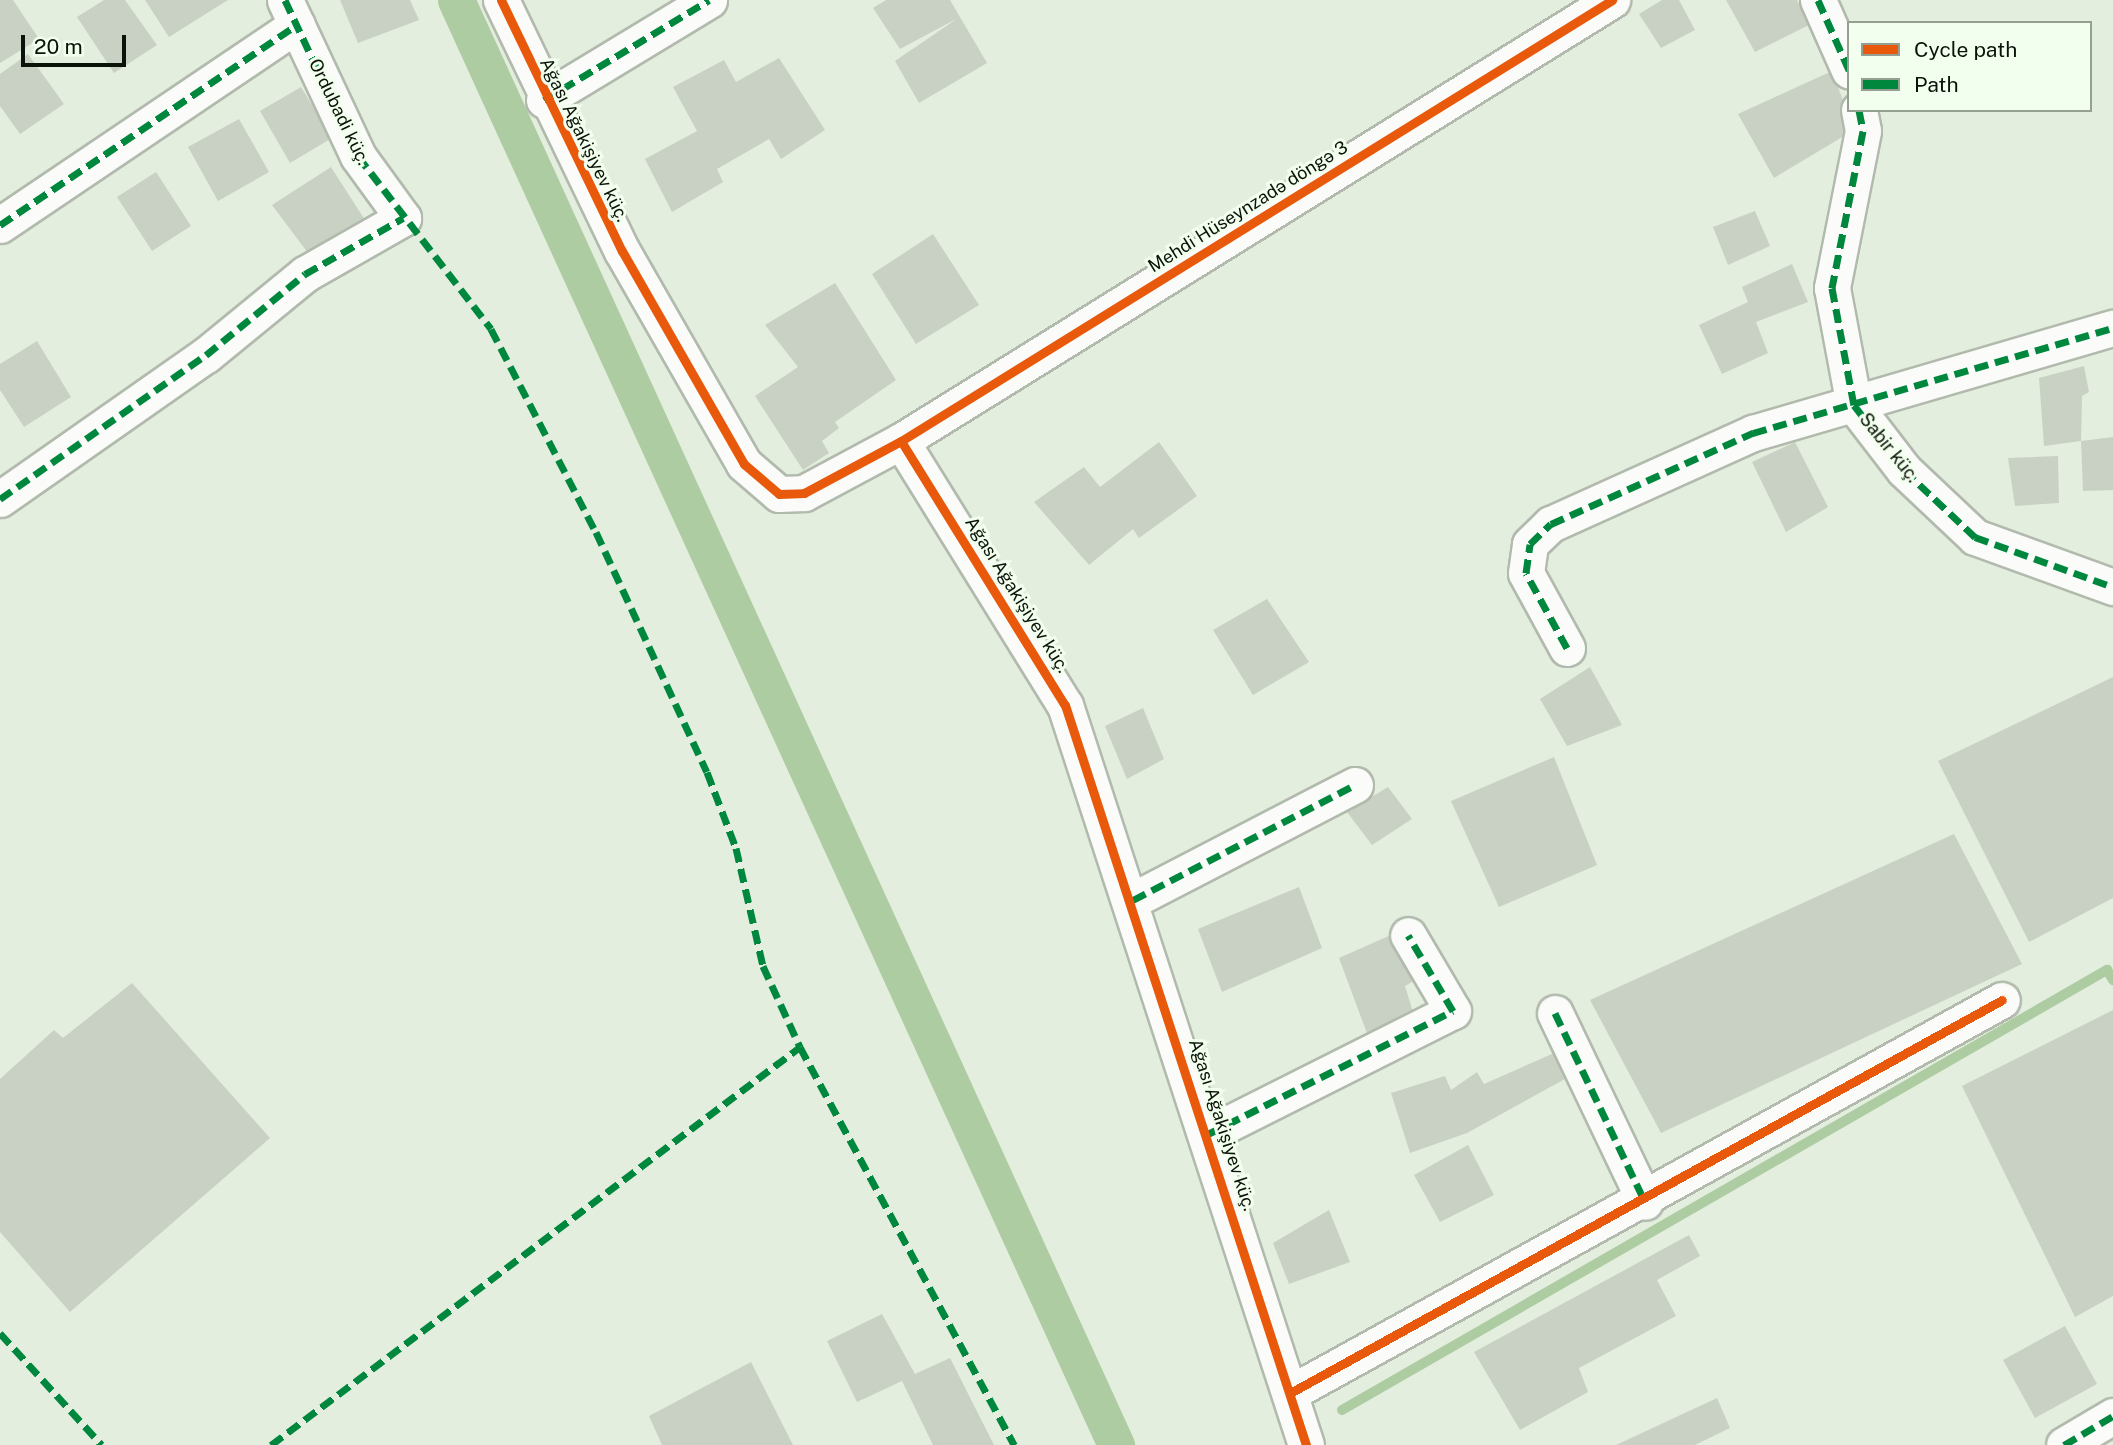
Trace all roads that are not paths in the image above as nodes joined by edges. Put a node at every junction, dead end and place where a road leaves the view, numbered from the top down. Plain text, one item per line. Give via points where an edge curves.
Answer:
1 (501, 0) edge
2 (709, 0) edge
3 (1612, 0) edge
4 (1818, 0) edge
5 (291, 13) edge
6 (1847, 65) edge
7 (544, 100) junction
8 (1859, 112) edge
9 (0, 225) edge
10 (2113, 328) edge
11 (1854, 404) junction
12 (901, 441) junction
13 (0, 499) edge
14 (2113, 587) edge
15 (1567, 648) dead end
16 (1355, 785) dead end
17 (1133, 900) junction
18 (1408, 935) dead end
19 (2002, 1000) dead end
20 (1555, 1013) dead end
21 (1208, 1134) junction
22 (1645, 1202) junction
23 (1290, 1393) junction
24 (2113, 1416) edge
25 (1306, 1445) edge
26 (2064, 1445) edge

1 - 7 street, Ağası Ağakişiyev küç.
2 - 7 street
3 - 12 street, Mehdi Hüseynzadə döngə 3
4 - 6 street
5 - 9 street
5 - 13 street, Ordubadi küç. via 358,156 403,218 305,274 206,355
7 - 12 street, Ağası Ağakişiyev küç. via 744,464 779,494 804,493
8 - 11 street, Sabir küç. via 1863,131 1832,288
10 - 11 street
11 - 14 street, Sabir küç. via 1904,470 1975,537
11 - 15 street via 1753,433 1551,524 1531,544 1526,573
12 - 17 street, Ağası Ağakişiyev küç. via 1065,705
16 - 17 street
17 - 21 street, Ağası Ağakişiyev küç.
18 - 21 street via 1453,1011
19 - 22 street
20 - 22 street
21 - 23 street, Ağası Ağakişiyev küç.
22 - 23 street
23 - 25 street, Ağası Ağakişiyev küç.
24 - 26 street

